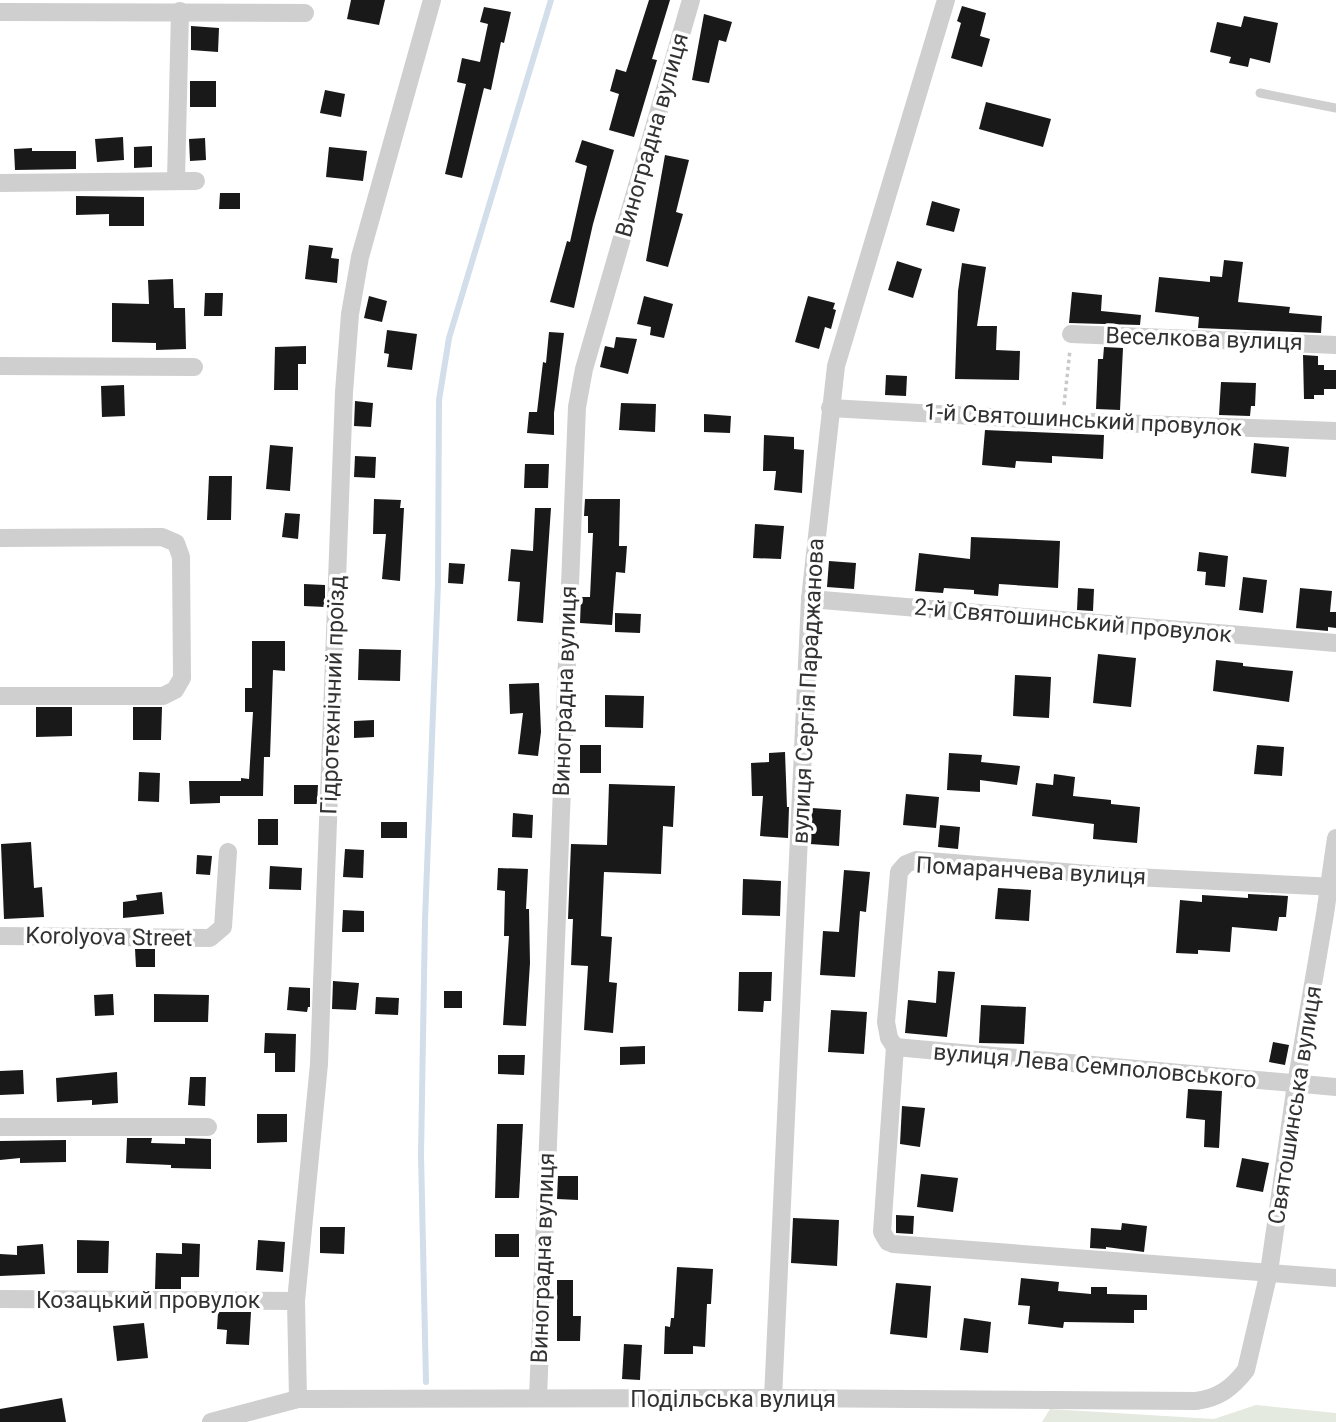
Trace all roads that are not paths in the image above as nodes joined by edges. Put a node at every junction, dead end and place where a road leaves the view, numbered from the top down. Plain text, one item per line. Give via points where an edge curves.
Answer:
1 (432, 0) edge
2 (691, 0) edge
3 (946, 0) edge
4 (180, 11) junction
5 (0, 12) edge
6 (305, 13) dead end
7 (1260, 93) dead end
8 (1336, 108) edge
9 (176, 180) junction
10 (196, 181) dead end
11 (0, 183) edge
12 (1071, 334) road end
13 (1336, 345) edge
14 (0, 366) edge
15 (194, 367) dead end
16 (830, 408) junction
17 (1336, 431) edge
18 (0, 538) edge
19 (810, 599) junction
20 (1336, 643) edge
21 (0, 696) edge
22 (1336, 838) edge
23 (228, 852) dead end
24 (1332, 887) edge
25 (0, 936) edge
26 (895, 1047) junction
27 (1296, 1084) junction
28 (1336, 1087) edge
29 (0, 1127) edge
30 (208, 1127) dead end
31 (1269, 1272) junction
32 (1336, 1278) edge
33 (0, 1298) edge
34 (296, 1301) junction
35 (1246, 1370) joint
36 (538, 1398) junction
37 (772, 1398) junction
38 (298, 1399) junction
39 (211, 1422) edge

1 - 34 street, Гідротехнічний проїзд via 372,211 350,314 319,1064
2 - 36 street, Виноградна вулиця via 584,369 577,407
3 - 16 street, вулиця Сергія Параджанова via 836,366
4 - 5 street
4 - 6 street
4 - 9 street
7 - 8 lane
9 - 10 street
9 - 11 street
12 - 13 street, Веселкова вулиця
14 - 15 street
16 - 17 street, 1-й Святошинський провулок
16 - 19 street, вулиця Сергія Параджанова
18 - 21 street via 162,537 176,543 181,556 182,678 176,690 163,696
19 - 20 street, 2-й Святошинський провулок
19 - 37 street, вулиця Сергія Параджанова
22 - 24 street, Святошинська вулиця
23 - 25 street, Korolyova Street via 223,927 210,938
24 - 26 street, Помаранчева вулиця via 916,860 899,872 886,1022
24 - 27 street, Святошинська вулиця
26 - 27 street, вулиця Лева Семполовського
26 - 31 street, Помаранчева вулиця via 882,1232 888,1242
27 - 28 street, вулиця Лева Семполовського
27 - 31 street, Святошинська вулиця
29 - 30 street
31 - 32 street
31 - 35 street, Святошинська вулиця
33 - 34 street, Козацький провулок
34 - 38 street, Гідротехнічний проїзд
35 - 37 street, Подільська вулиця via 1225,1392 1196,1401
36 - 37 street, Подільська вулиця
36 - 38 street, Подільська вулиця
38 - 39 street, Подільська вулиця

